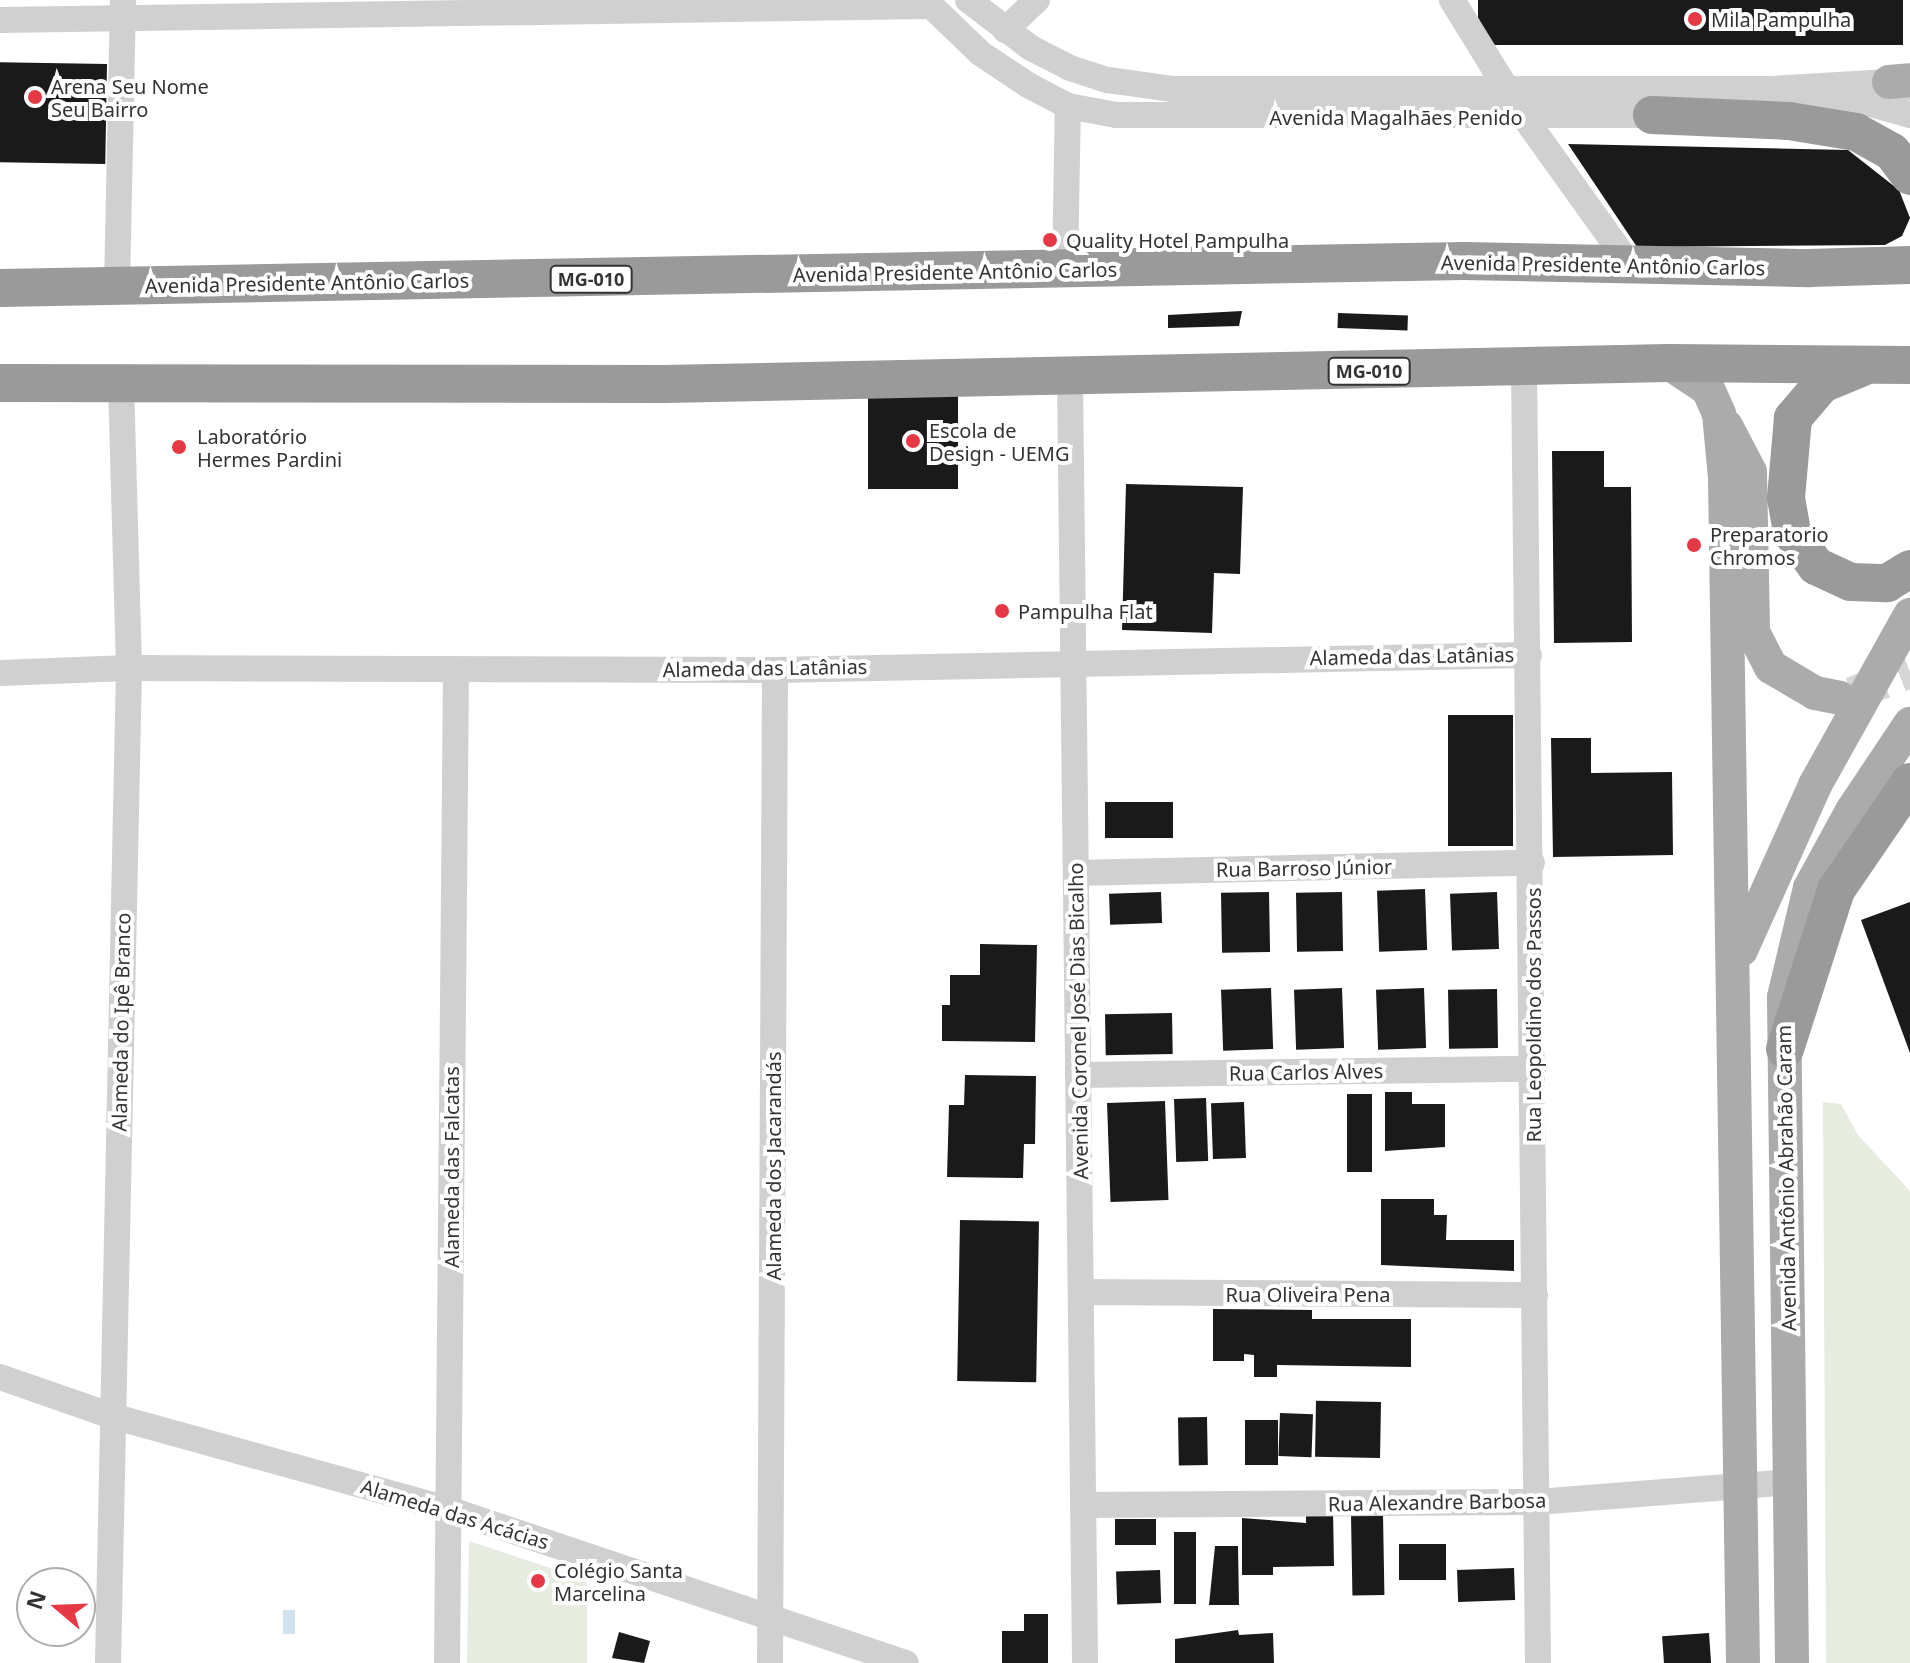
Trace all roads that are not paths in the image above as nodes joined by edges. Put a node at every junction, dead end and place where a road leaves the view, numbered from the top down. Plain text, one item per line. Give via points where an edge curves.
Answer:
1 (968, 0) edge
2 (1037, 0) edge
3 (1452, 0) edge
4 (927, 3) edge
5 (123, 10) edge
6 (0, 20) edge
7 (1005, 30) junction
8 (1507, 90) junction
9 (1904, 96) edge
10 (1068, 106) junction
11 (1652, 115) junction
12 (1524, 117) junction
13 (1910, 176) edge
14 (1628, 262) junction
15 (1910, 265) edge
16 (1065, 271) junction
17 (117, 287) junction
18 (0, 288) edge
19 (1669, 363) junction
20 (1910, 365) edge
21 (1863, 367) junction
22 (1524, 368) junction
23 (1070, 379) junction
24 (121, 381) junction
25 (0, 383) edge
26 (1719, 414) junction
27 (1910, 569) edge
28 (1910, 615) edge
29 (1529, 655) junction
30 (1073, 660) junction
31 (129, 668) junction
32 (456, 670) junction
33 (775, 670) junction
34 (0, 673) edge
35 (1840, 698) tunnel mouth
36 (1910, 724) edge
37 (1910, 782) edge
38 (1532, 863) junction
39 (1076, 873) junction
40 (1734, 994) junction
41 (1785, 1049) junction
42 (1533, 1069) junction
43 (1078, 1075) junction
44 (1081, 1292) junction
45 (1535, 1295) junction
46 (0, 1377) edge
47 (112, 1416) junction
48 (1789, 1482) junction
49 (1739, 1484) junction
50 (1537, 1502) junction
51 (1083, 1505) junction
52 (448, 1509) junction
53 (770, 1620) junction
54 (108, 1663) edge
55 (447, 1663) edge
56 (770, 1663) edge
57 (906, 1663) edge
58 (1085, 1663) edge
59 (1538, 1663) edge
60 (1743, 1663) edge
61 (1792, 1663) edge

1 - 7 street, Avenida Magalhães Penido
2 - 7 street
3 - 8 street
4 - 5 street
4 - 10 street, Avenida Magalhães Penido via 980,53
5 - 6 street
5 - 17 street
7 - 8 street, Avenida Magalhães Penido via 1070,68 1108,80 1173,89
8 - 9 street, Avenida Magalhães Penido via 1772,89
8 - 12 street
9 - 11 street, Avenida Magalhães Penido via 1871,104
10 - 12 street, Avenida Magalhães Penido via 1174,118
10 - 16 street
11 - 12 street, Avenida Magalhães Penido
11 - 13 highway via 1789,121 1856,132 1892,152
12 - 14 street
14 - 15 highway, Avenida Presidente Antônio Carlos / MG-010 via 1809,268
14 - 16 highway, Avenida Presidente Antônio Carlos / MG-010
16 - 17 highway, Avenida Presidente Antônio Carlos / MG-010
17 - 18 highway, Avenida Presidente Antônio Carlos / MG-010
19 - 21 highway, MG-010
19 - 22 highway, MG-010
19 - 26 main road via 1708,389
20 - 21 highway, MG-010
21 - 27 highway via 1822,384 1793,418 1786,498 1792,533 1816,566 1851,582 1887,583
22 - 23 highway, MG-010
22 - 29 street, Rua Leopoldino dos Passos
23 - 24 highway, MG-010 via 663,384
23 - 30 street, Avenida Coronel José Dias Bicalho
24 - 25 highway, MG-010
24 - 31 street, Alameda do Ipê Branco
26 - 35 main road via 1750,472 1753,632 1771,667 1792,683
26 - 40 main road via 1727,556
28 - 40 main road via 1815,785 1743,938
29 - 30 street, Alameda das Latânias
29 - 38 street, Rua Leopoldino dos Passos
30 - 33 street, Alameda das Latânias
30 - 39 street, Avenida Coronel José Dias Bicalho
31 - 32 street, Alameda das Latânias
31 - 34 street, Alameda das Latânias
31 - 47 street, Alameda do Ipê Branco
32 - 33 street, Alameda das Latânias
32 - 52 street, Alameda das Falcatas
33 - 53 street, Alameda dos Jacarandás
36 - 41 main road, Avenida Antônio Abrahão Caram via 1852,811 1810,888 1786,984
37 - 41 highway via 1836,890
38 - 39 street, Rua Barroso Júnior
38 - 42 street, Rua Leopoldino dos Passos
39 - 43 street, Avenida Coronel José Dias Bicalho
40 - 49 main road
41 - 48 main road, Avenida Antônio Abrahão Caram
42 - 43 street, Rua Carlos Alves
42 - 45 street, Rua Leopoldino dos Passos
43 - 44 street, Avenida Coronel José Dias Bicalho
44 - 45 street, Rua Oliveira Pena
44 - 51 street, Avenida Coronel José Dias Bicalho
45 - 50 street, Rua Leopoldino dos Passos
46 - 47 street, Alameda das Acácias
47 - 52 street, Alameda das Acácias
47 - 54 street, Alameda do Ipê Branco
48 - 49 street, Rua Alexandre Barbosa
48 - 61 main road, Avenida Antônio Abrahão Caram
49 - 50 street, Rua Alexandre Barbosa
49 - 60 main road
50 - 51 street, Rua Alexandre Barbosa
50 - 59 street, Rua Leopoldino dos Passos
51 - 58 street, Avenida Coronel José Dias Bicalho
52 - 53 street, Alameda das Acácias
52 - 55 street, Alameda das Falcatas
53 - 56 street, Alameda dos Jacarandás
53 - 57 street, Alameda das Acácias

